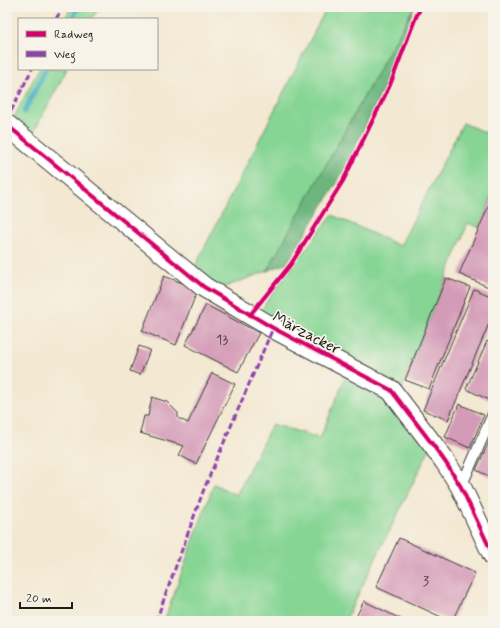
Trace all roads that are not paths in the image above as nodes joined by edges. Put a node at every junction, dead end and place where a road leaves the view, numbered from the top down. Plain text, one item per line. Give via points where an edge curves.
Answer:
1 (7, 125) edge
2 (493, 414) edge
3 (461, 487) junction
4 (493, 555) edge

1 - 3 street, Märzacker via 204,287 273,328 391,390
2 - 3 lane
3 - 4 street, Märzacker

